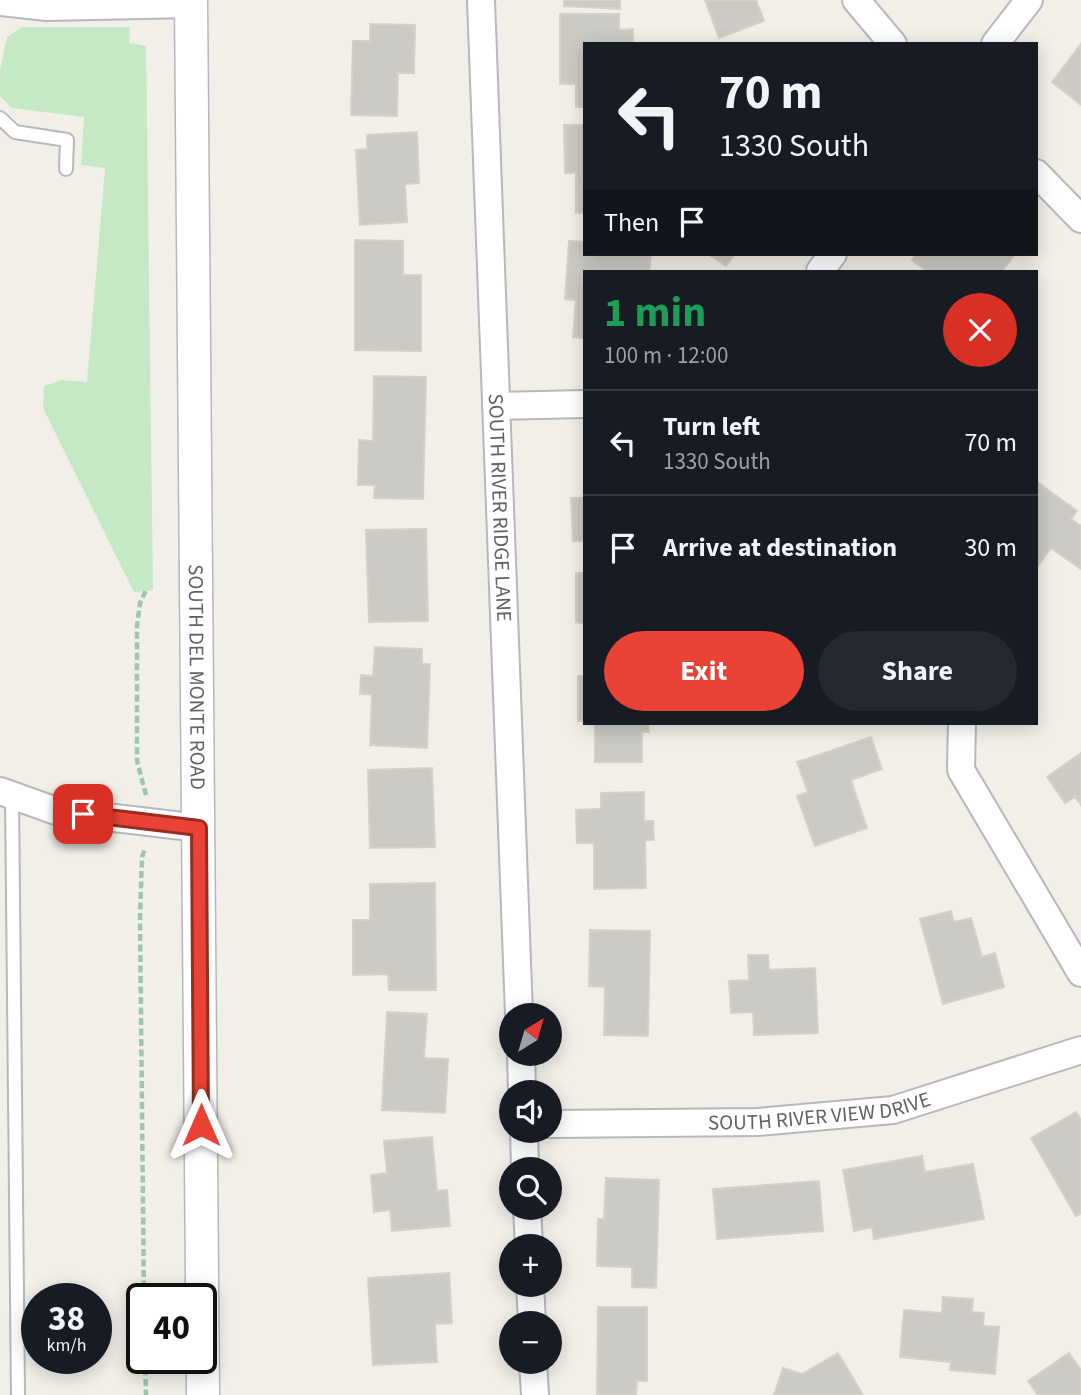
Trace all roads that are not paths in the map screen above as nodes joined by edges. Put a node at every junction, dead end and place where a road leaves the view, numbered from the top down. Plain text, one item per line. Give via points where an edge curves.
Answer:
1 (481, 0) edge
2 (856, 0) edge
3 (1029, 0) edge
4 (0, 2) edge
5 (191, 2) edge
6 (891, 42) edge
7 (997, 42) edge
8 (0, 118) edge
9 (66, 169) dead end
10 (1038, 175) edge
11 (1081, 219) edge
12 (831, 256) edge
13 (821, 270) edge
14 (583, 404) edge
15 (496, 406) junction
16 (962, 725) edge
17 (6, 793) edge
18 (199, 828) junction
19 (1081, 973) edge
20 (519, 1003) edge
21 (1081, 1050) edge
22 (562, 1124) edge
23 (534, 1374) edge
24 (18, 1395) edge
25 (203, 1395) edge
26 (535, 1395) edge

1 - 15 street, SOUTH RIVER RIDGE LANE
2 - 6 street
3 - 7 street
4 - 5 street via 47,7
5 - 18 street, SOUTH DEL MONTE ROAD
8 - 9 lane via 15,132 67,140
10 - 11 street
12 - 13 street
14 - 15 street
15 - 20 street, SOUTH RIVER RIDGE LANE
16 - 19 street via 961,770
17 - 18 street via 56,811
17 - 24 lane
18 - 25 street, SOUTH DEL MONTE ROAD
21 - 22 street, SOUTH RIVER VIEW DRIVE via 893,1110 758,1122
23 - 26 street

